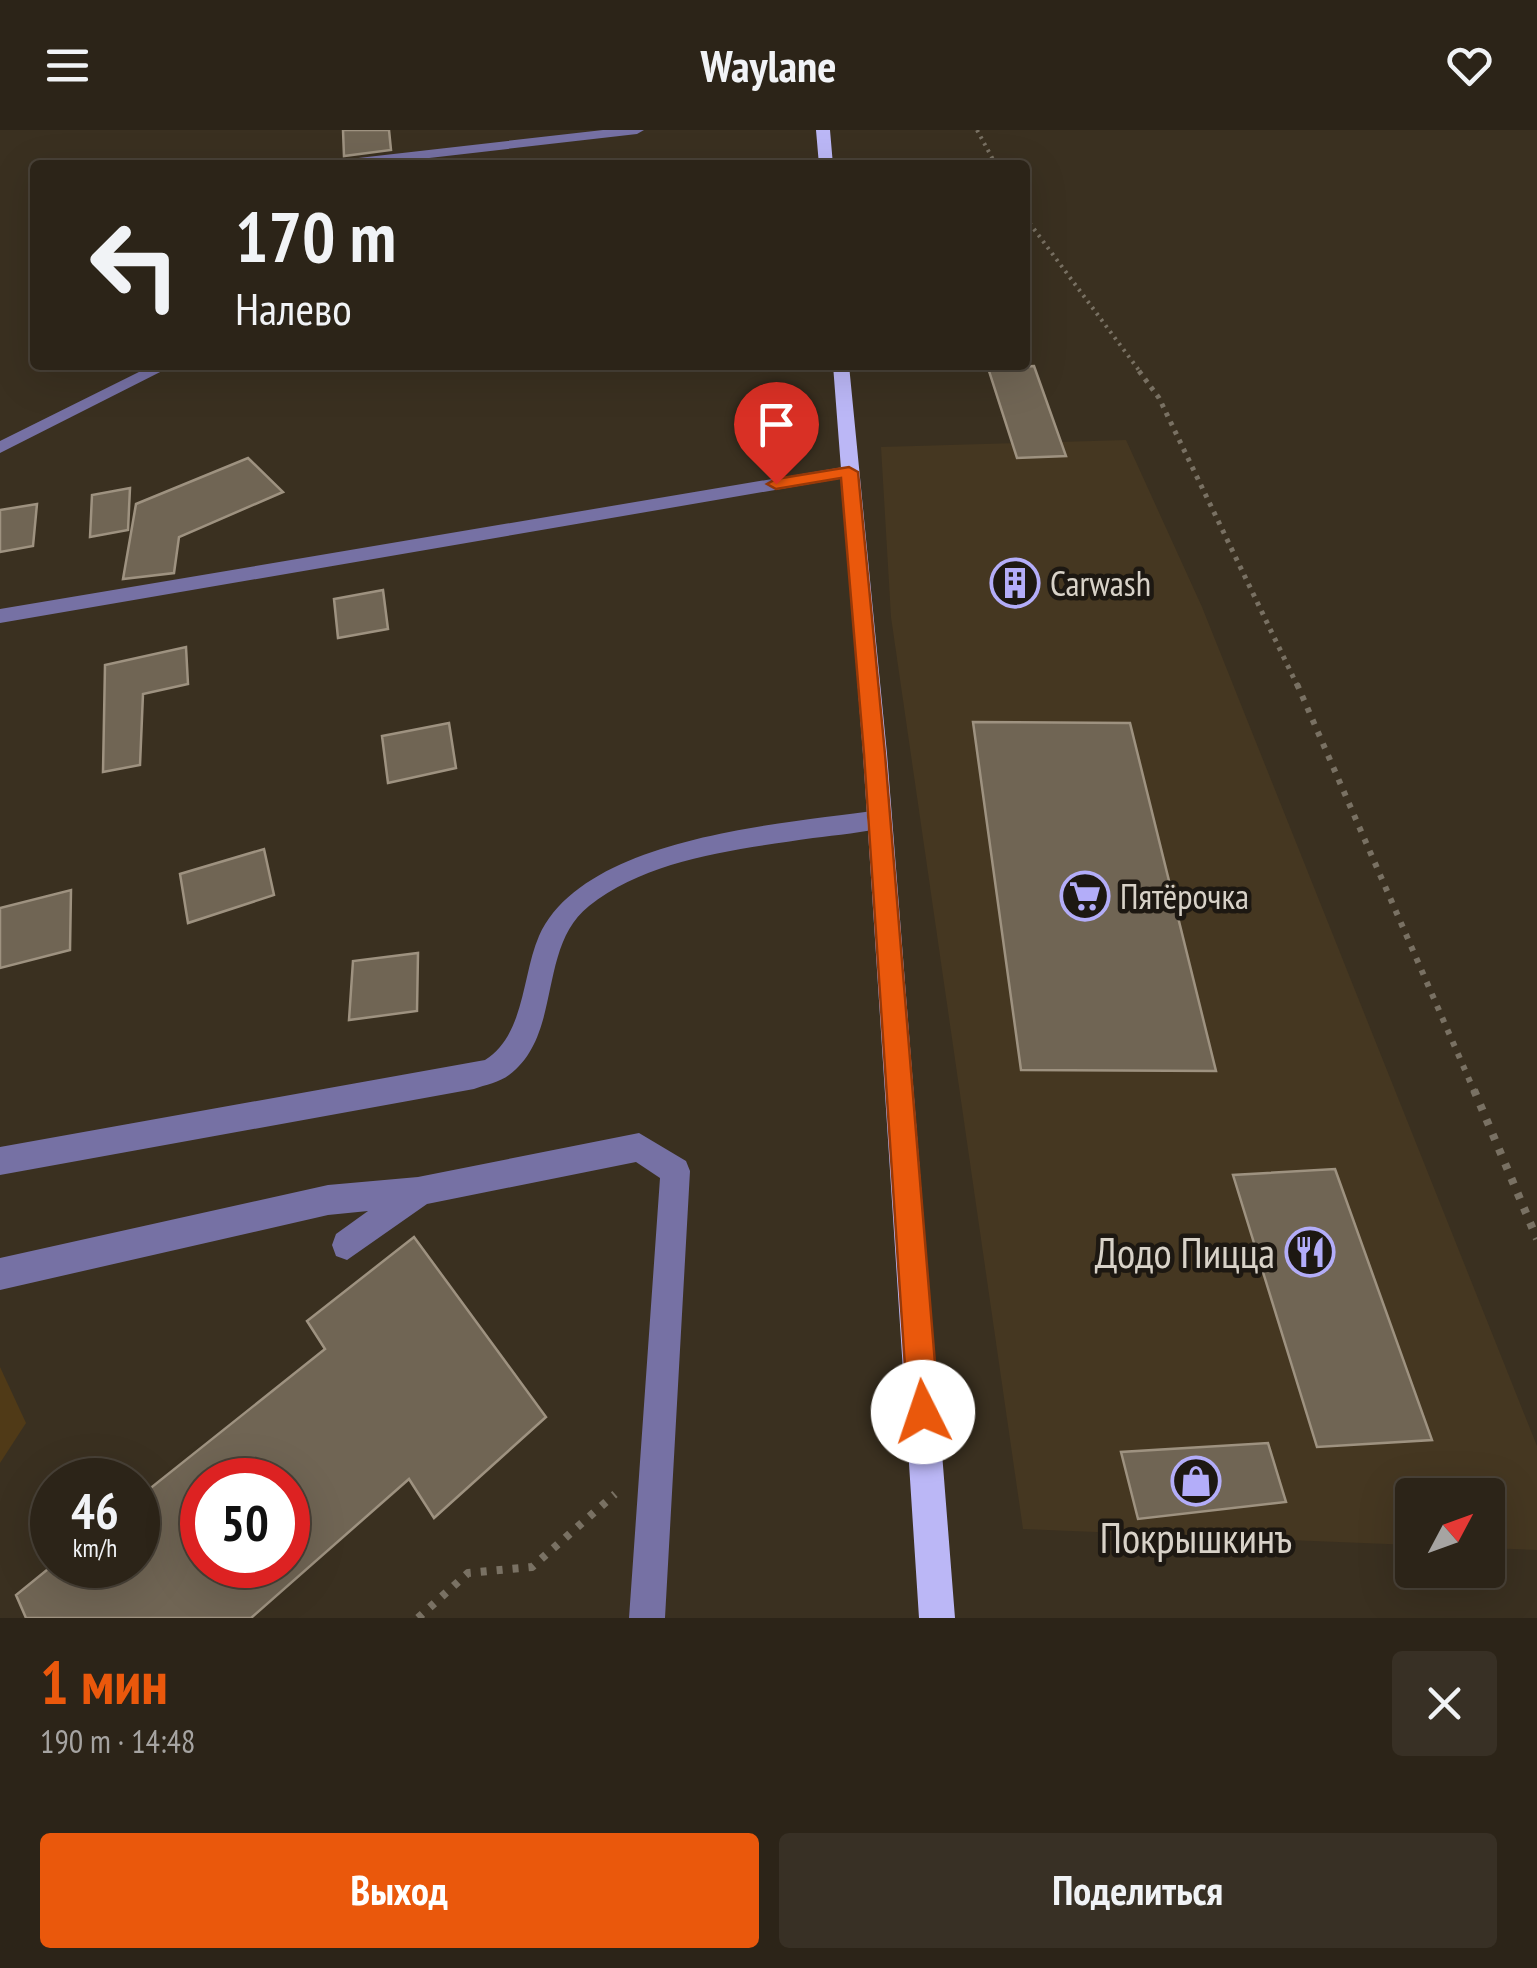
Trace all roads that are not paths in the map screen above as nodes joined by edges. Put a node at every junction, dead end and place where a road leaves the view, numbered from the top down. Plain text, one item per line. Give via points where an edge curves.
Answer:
1 (637, 130) edge
2 (824, 130) edge
3 (376, 160) edge
4 (826, 160) edge
5 (156, 370) edge
6 (841, 370) edge
7 (0, 448) edge
8 (849, 472) junction
9 (0, 616) edge
10 (880, 819) junction
11 (0, 1161) edge
12 (420, 1191) junction
13 (347, 1245) dead end
14 (0, 1274) edge
15 (646, 1618) edge
16 (938, 1618) edge

1 - 3 street
2 - 4 main road
5 - 7 street
6 - 8 main road
8 - 9 street
8 - 10 main road
10 - 11 street via 708,849 624,872 578,901 550,932 519,1040 501,1066
10 - 16 main road
12 - 13 street
12 - 14 street via 328,1200
12 - 15 street via 639,1147 676,1171

